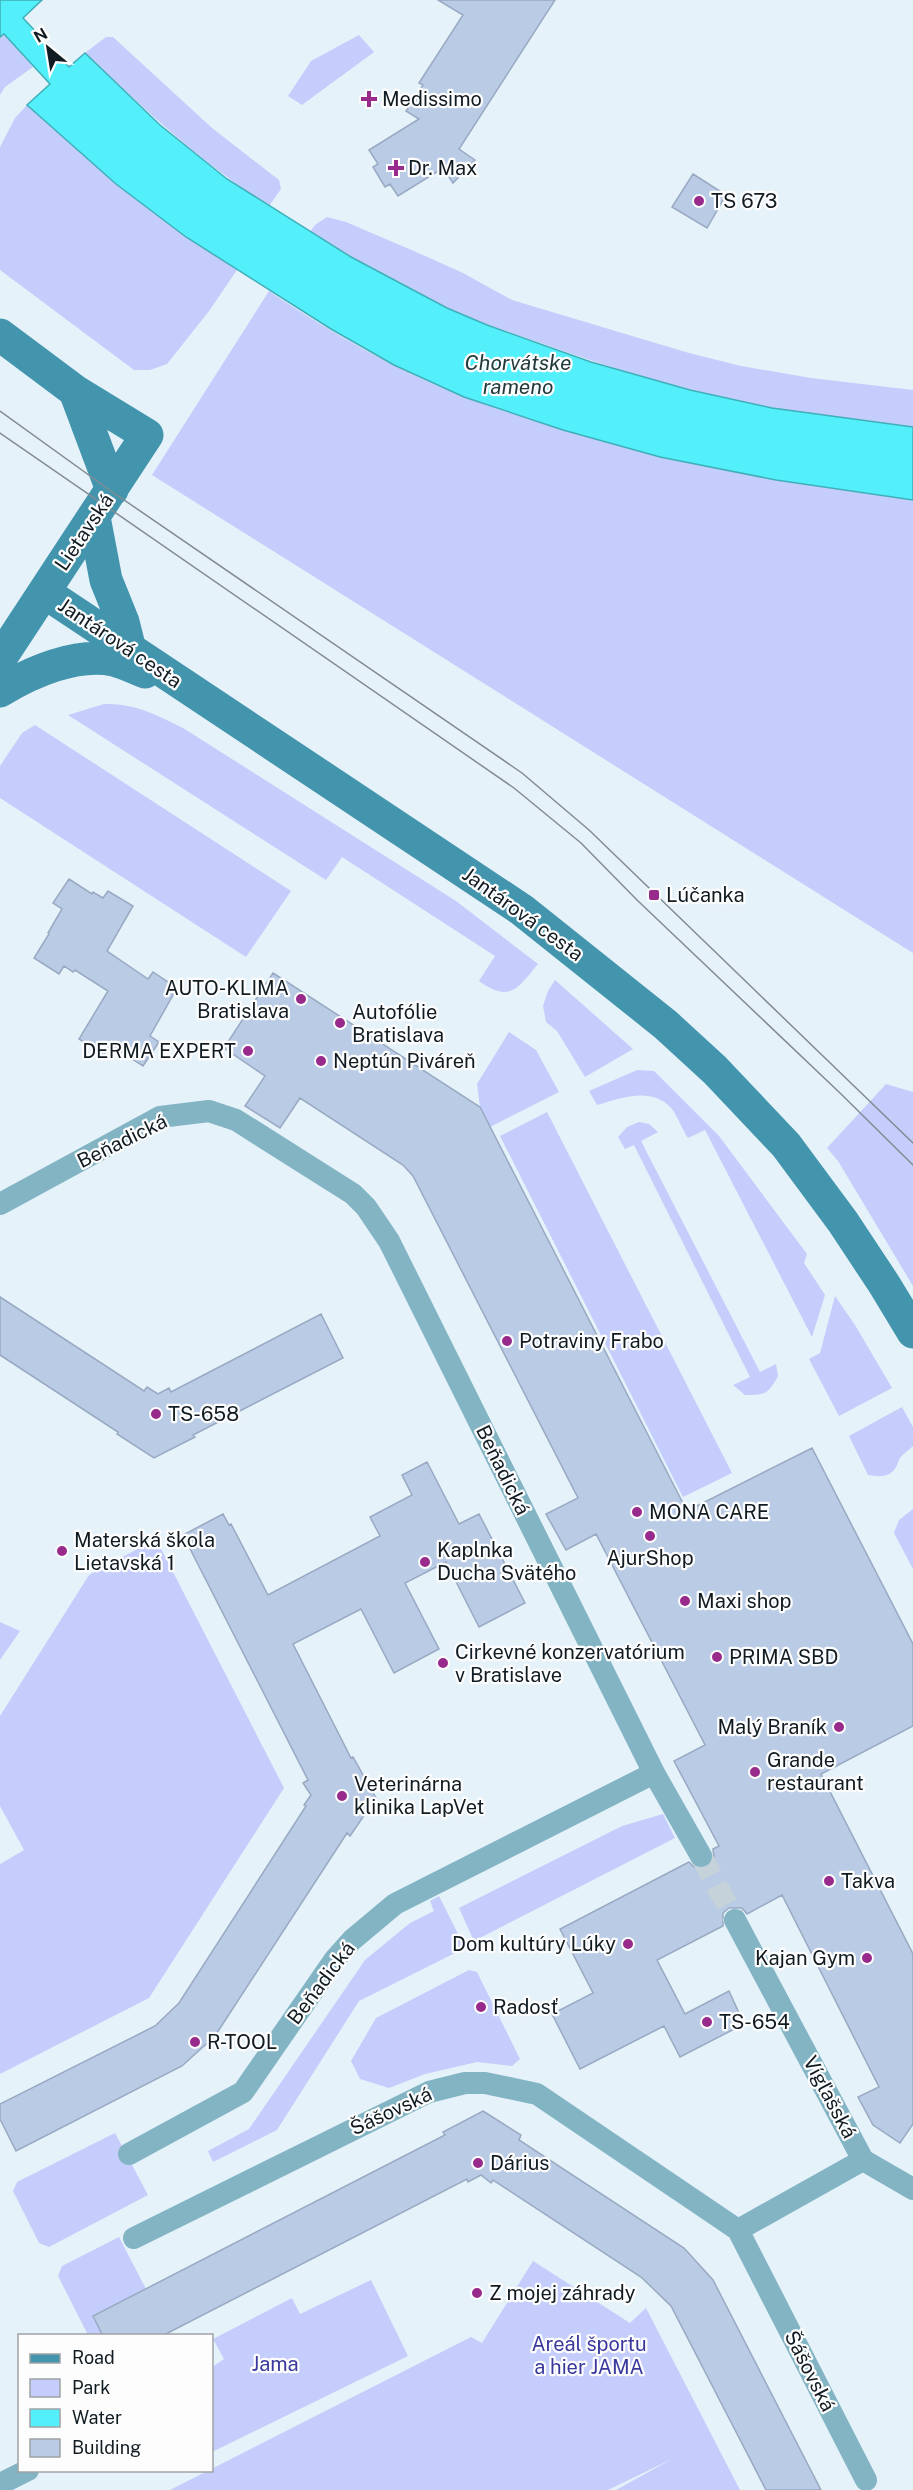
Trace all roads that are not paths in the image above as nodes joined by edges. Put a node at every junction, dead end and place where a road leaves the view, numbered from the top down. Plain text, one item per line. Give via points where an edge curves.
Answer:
1 (0, 335) edge
2 (75, 391) junction
3 (112, 490) junction
4 (94, 517) junction
5 (44, 592) junction
6 (130, 650) junction
7 (0, 659) edge
8 (183, 686) junction
9 (0, 691) edge
10 (0, 1204) edge
11 (913, 1332) edge
12 (654, 1773) junction
13 (701, 1856) tunnel mouth
14 (735, 1920) tunnel mouth
15 (129, 2154) dead end
16 (863, 2160) junction
17 (913, 2188) edge
18 (738, 2230) junction
19 (134, 2238) dead end
20 (24, 2472) edge
21 (866, 2480) dead end
22 (0, 2484) edge

1 - 2 street
2 - 3 street
2 - 3 street, Lietavská via 147,435
3 - 4 street, Lietavská
4 - 5 street, Lietavská
4 - 6 street via 106,580
5 - 6 street, Jantárová cesta
5 - 7 street, Lietavská
6 - 8 street, Jantárová cesta
8 - 9 street via 113,660 87,659 59,664
8 - 11 street, Jantárová cesta via 522,910 666,1025 786,1145 855,1240
10 - 12 street, Beňadická via 160,1118 209,1111 236,1120 352,1194 389,1241
12 - 13 street
12 - 15 street, Beňadická via 395,1904 335,1959 243,2092
14 - 16 street, Vígľašská
16 - 17 street, Vígľašská
16 - 18 street
18 - 19 street, Šášovská via 537,2094 485,2083 422,2094
18 - 21 street, Šášovská
20 - 22 street

